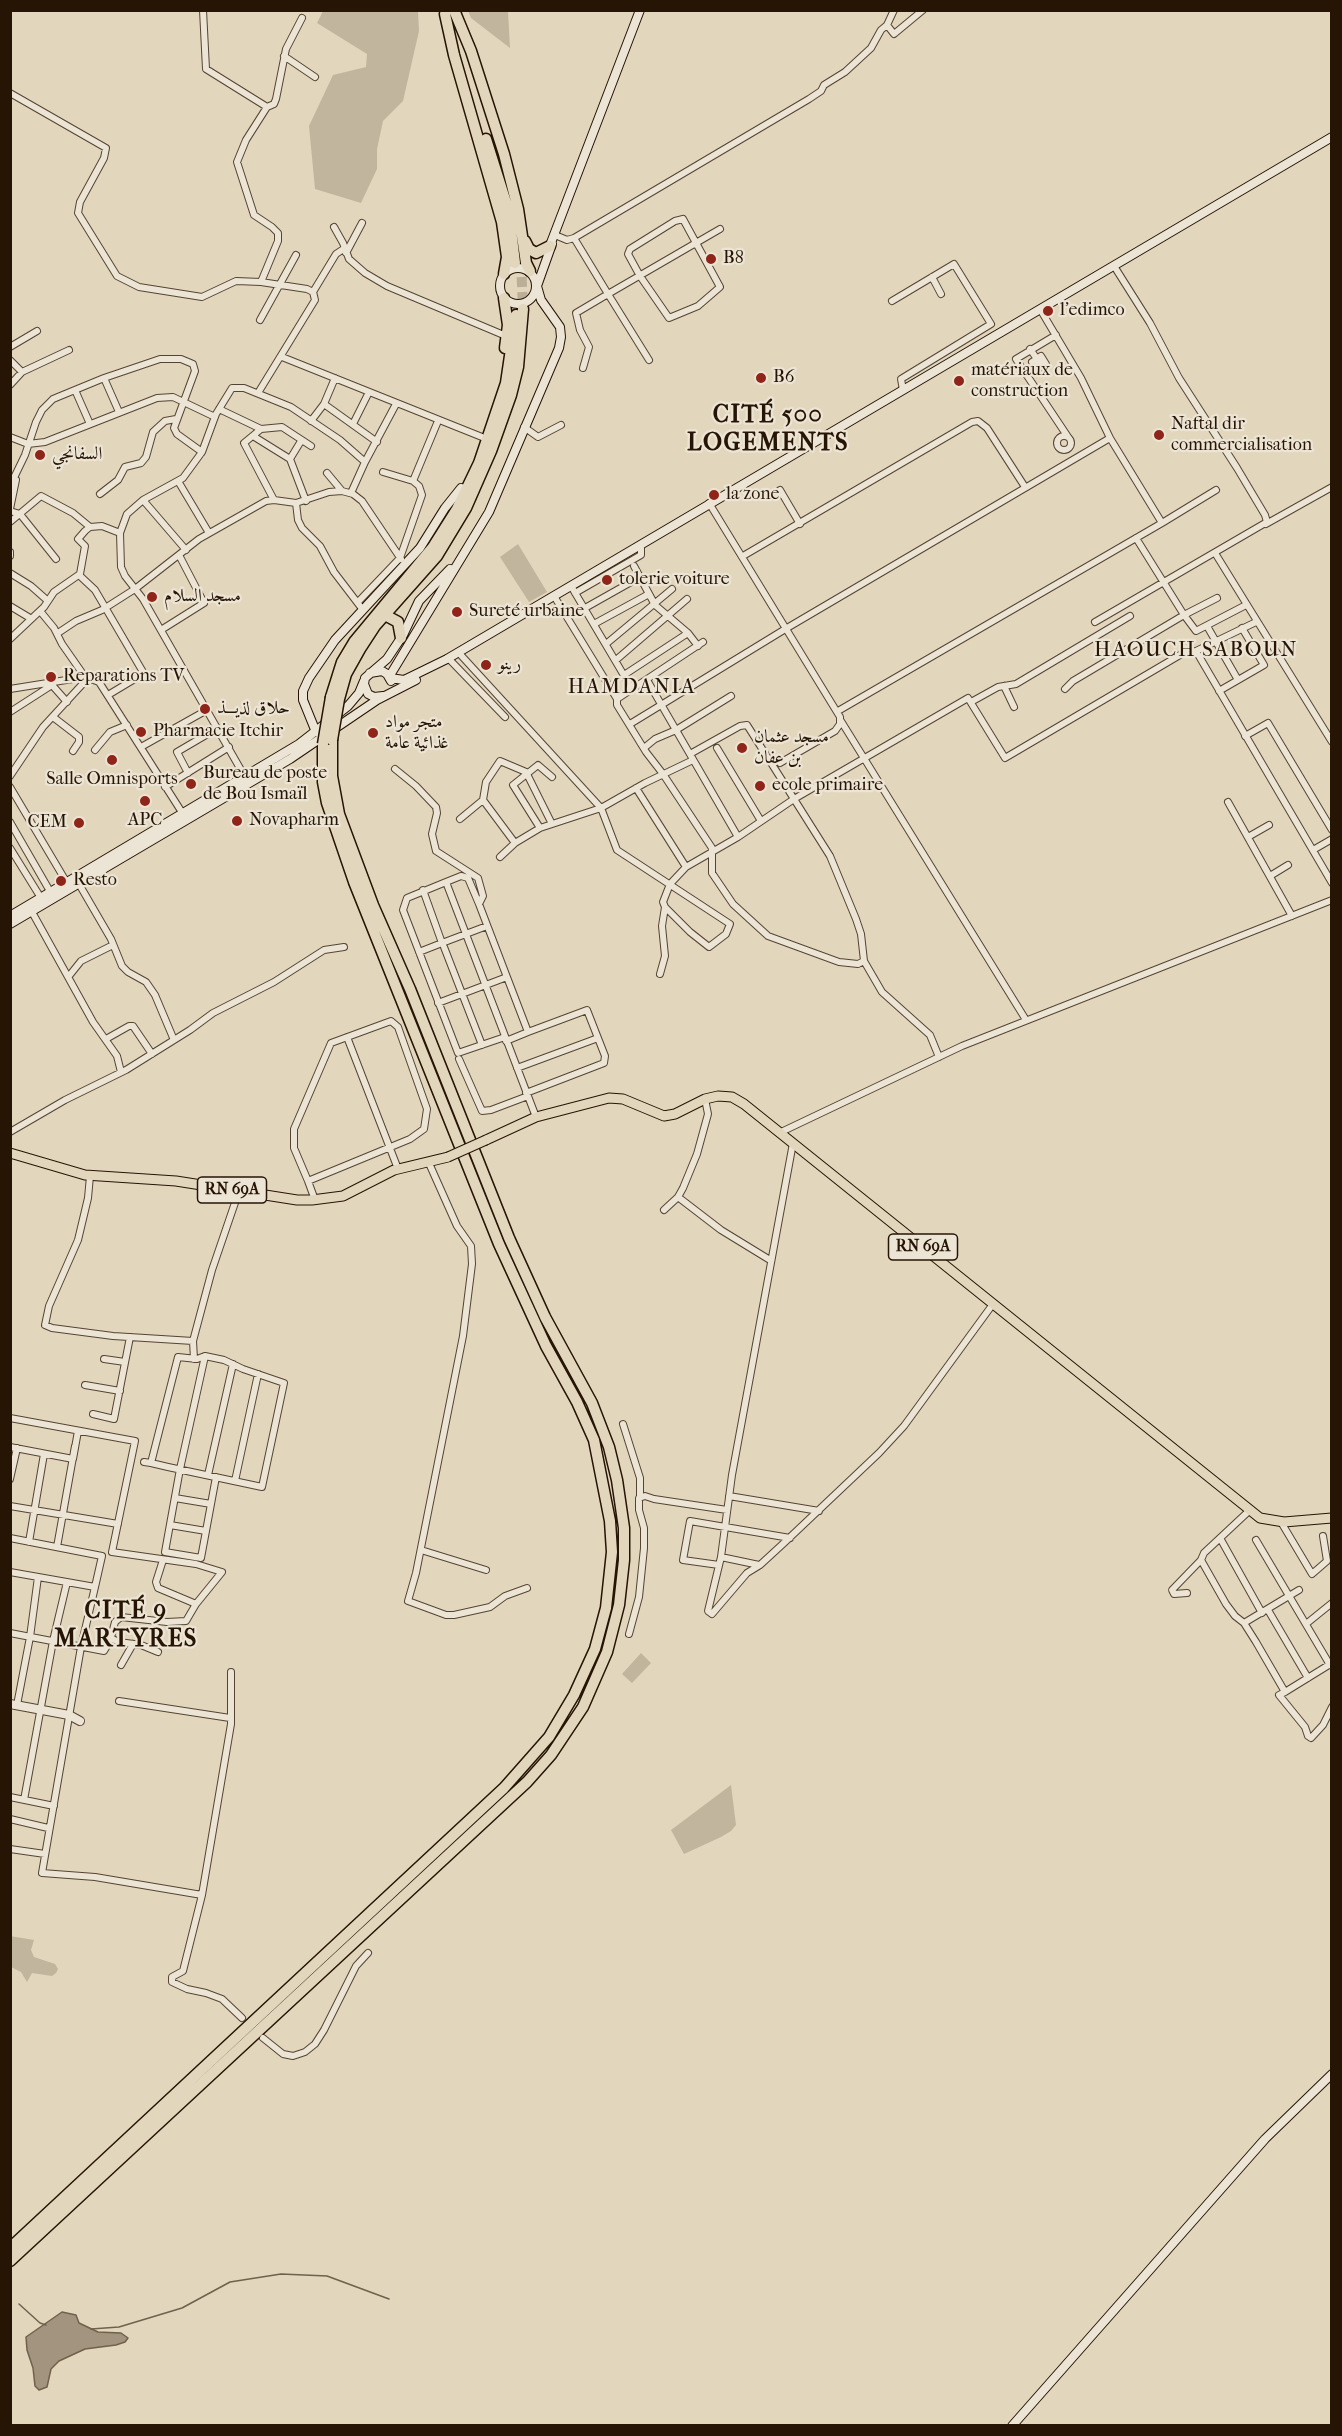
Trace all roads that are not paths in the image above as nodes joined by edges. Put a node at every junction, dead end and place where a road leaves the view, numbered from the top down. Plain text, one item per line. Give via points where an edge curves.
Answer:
1 (203, 10) edge
2 (640, 10) edge
3 (894, 10) edge
4 (923, 10) edge
5 (449, 11) edge
6 (302, 18) dead end
7 (887, 25) junction
8 (284, 56) junction
9 (315, 77) dead end
10 (10, 93) edge
11 (267, 107) junction
12 (1332, 137) edge
13 (362, 223) dead end
14 (334, 227) dead end
15 (720, 229) dead end
16 (522, 234) junction
17 (574, 238) junction
18 (552, 241) junction
19 (697, 242) junction
20 (345, 251) junction
21 (296, 255) dead end
22 (518, 263) tunnel mouth
23 (1114, 266) junction
24 (531, 273) junction
25 (504, 274) junction
26 (640, 276) junction
27 (932, 277) junction
28 (261, 282) junction
29 (279, 286) junction
30 (537, 286) junction
31 (313, 292) junction
32 (608, 294) junction
33 (941, 294) dead end
34 (504, 298) junction
35 (892, 301) dead end
36 (522, 306) junction
37 (1040, 309) junction
38 (260, 320) dead end
39 (556, 320) junction
40 (38, 330) dead end
41 (1056, 335) junction
42 (506, 336) junction
43 (10, 347) edge
44 (1030, 349) junction
45 (69, 350) dead end
46 (282, 357) junction
47 (10, 360) edge
48 (649, 360) dead end
49 (1041, 367) dead end
50 (583, 368) dead end
51 (22, 372) junction
52 (104, 378) junction
53 (334, 378) junction
54 (10, 386) edge
55 (75, 390) junction
56 (903, 390) junction
57 (369, 392) junction
58 (258, 393) junction
59 (183, 402) junction
60 (324, 404) junction
61 (396, 404) junction
62 (219, 409) junction
63 (118, 412) junction
64 (215, 417) junction
65 (176, 419) junction
66 (438, 420) junction
67 (311, 421) junction
68 (90, 424) junction
69 (353, 424) junction
70 (561, 424) dead end
71 (524, 428) junction
72 (261, 429) junction
73 (253, 436) junction
74 (1068, 436) dead end
75 (10, 437) edge
76 (482, 437) junction
77 (1110, 438) junction
78 (301, 441) junction
79 (377, 442) junction
80 (28, 444) junction
81 (311, 446) dead end
82 (202, 452) junction
83 (290, 459) junction
84 (365, 462) junction
85 (383, 472) dead end
86 (327, 473) dead end
87 (16, 476) junction
88 (178, 481) junction
89 (413, 481) junction
90 (10, 486) edge
91 (1025, 487) junction
92 (1332, 487) edge
93 (461, 488) junction
94 (780, 490) dead end
95 (1216, 490) dead end
96 (342, 491) junction
97 (351, 493) junction
98 (100, 494) dead end
99 (143, 500) junction
100 (274, 500) junction
101 (306, 501) junction
102 (296, 503) junction
103 (709, 503) junction
104 (10, 510) edge
105 (20, 514) junction
106 (10, 522) edge
107 (1162, 523) junction
108 (800, 524) junction
109 (1266, 525) junction
110 (90, 527) junction
111 (443, 532) junction
112 (120, 533) junction
113 (209, 533) junction
114 (1136, 538) junction
115 (468, 549) junction
116 (186, 550) junction
117 (1215, 554) junction
118 (179, 555) junction
119 (743, 556) junction
120 (56, 560) dead end
121 (629, 560) junction
122 (402, 561) junction
123 (10, 573) edge
124 (79, 575) junction
125 (640, 577) junction
126 (1164, 582) junction
127 (135, 589) junction
128 (573, 589) junction
129 (672, 589) dead end
130 (649, 594) junction
131 (554, 596) junction
132 (1217, 598) dead end
133 (687, 599) dead end
134 (48, 601) junction
135 (656, 604) junction
136 (1246, 605) junction
137 (10, 606) edge
138 (361, 606) junction
139 (106, 608) junction
140 (585, 608) junction
141 (40, 611) junction
142 (385, 615) junction
143 (1184, 615) junction
144 (668, 616) junction
145 (1130, 616) dead end
146 (30, 618) junction
147 (1095, 622) dead end
148 (1256, 622) junction
149 (594, 624) junction
150 (1207, 626) junction
151 (787, 628) junction
152 (1242, 628) junction
153 (161, 630) junction
154 (58, 633) junction
155 (688, 633) junction
156 (11, 638) edge
157 (401, 638) junction
158 (1214, 642) junction
159 (606, 644) junction
160 (1196, 651) junction
161 (458, 652) junction
162 (448, 658) junction
163 (616, 660) junction
164 (370, 673) junction
165 (624, 675) junction
166 (87, 677) junction
167 (390, 677) junction
168 (646, 680) junction
169 (1238, 680) junction
170 (364, 681) junction
171 (51, 684) junction
172 (1004, 686) junction
173 (10, 689) edge
174 (633, 689) junction
175 (1065, 689) dead end
176 (1219, 691) junction
177 (108, 695) junction
178 (384, 696) junction
179 (731, 696) dead end
180 (335, 698) junction
181 (617, 699) junction
182 (68, 702) junction
183 (971, 702) junction
184 (661, 705) junction
185 (1014, 707) dead end
186 (207, 710) junction
187 (838, 711) junction
188 (10, 712) edge
189 (53, 717) junction
190 (506, 717) dead end
191 (841, 721) junction
192 (630, 723) junction
193 (127, 725) junction
194 (676, 730) junction
195 (315, 732) junction
196 (206, 735) dead end
197 (1245, 736) junction
198 (327, 742) junction
199 (1332, 742) edge
200 (141, 747) junction
201 (229, 747) junction
202 (644, 748) junction
203 (717, 748) dead end
204 (95, 750) dead end
205 (73, 751) dead end
206 (691, 757) junction
207 (864, 758) junction
208 (10, 759) edge
209 (780, 763) dead end
210 (15, 767) junction
211 (395, 769) dead end
212 (188, 773) junction
213 (527, 774) junction
214 (663, 774) junction
215 (10, 776) edge
216 (245, 777) junction
217 (552, 777) dead end
218 (10, 787) edge
219 (165, 787) junction
220 (636, 788) junction
221 (794, 799) junction
222 (483, 800) junction
223 (1228, 802) dead end
224 (601, 808) junction
225 (183, 814) junction
226 (460, 819) dead end
227 (761, 821) junction
228 (10, 822) edge
229 (551, 822) junction
230 (1269, 825) dead end
231 (540, 828) junction
232 (1332, 830) edge
233 (738, 837) junction
234 (1248, 837) junction
235 (1332, 839) edge
236 (515, 843) junction
237 (10, 848) edge
238 (1312, 850) junction
239 (712, 853) junction
240 (500, 857) dead end
241 (1288, 865) dead end
242 (686, 867) junction
243 (1270, 876) junction
244 (446, 882) junction
245 (66, 883) junction
246 (1332, 883) edge
247 (79, 884) junction
248 (670, 884) junction
249 (423, 890) junction
250 (51, 893) junction
251 (41, 898) junction
252 (1332, 900) edge
253 (479, 904) junction
254 (665, 907) junction
255 (32, 912) junction
256 (10, 916) edge
257 (1293, 916) junction
258 (10, 924) edge
259 (487, 926) junction
260 (465, 934) junction
261 (113, 945) junction
262 (443, 945) junction
263 (344, 947) dead end
264 (419, 952) junction
265 (864, 961) junction
266 (660, 974) dead end
267 (69, 976) junction
268 (507, 977) junction
269 (485, 986) junction
270 (462, 994) junction
271 (438, 1003) junction
272 (1026, 1020) junction
273 (528, 1032) junction
274 (346, 1037) junction
275 (598, 1038) junction
276 (106, 1039) junction
277 (505, 1039) junction
278 (174, 1040) junction
279 (482, 1046) junction
280 (152, 1054) junction
281 (939, 1056) junction
282 (459, 1059) dead end
283 (517, 1068) junction
284 (121, 1072) junction
285 (527, 1095) junction
286 (705, 1099) junction
287 (536, 1117) junction
288 (10, 1132) edge
289 (779, 1133) junction
290 (793, 1143) junction
291 (389, 1147) junction
292 (10, 1153) edge
293 (428, 1161) junction
294 (398, 1169) junction
295 (90, 1176) junction
296 (308, 1181) junction
297 (238, 1191) junction
298 (678, 1197) junction
299 (315, 1200) junction
300 (664, 1210) dead end
301 (770, 1260) junction
302 (993, 1304) junction
303 (130, 1337) junction
304 (193, 1341) junction
305 (205, 1356) junction
306 (104, 1359) dead end
307 (194, 1359) junction
308 (125, 1362) junction
309 (232, 1364) junction
310 (258, 1374) junction
311 (85, 1385) dead end
312 (120, 1391) junction
313 (93, 1414) dead end
314 (10, 1418) edge
315 (623, 1424) dead end
316 (78, 1431) junction
317 (75, 1446) dead end
318 (14, 1447) edge
319 (44, 1454) junction
320 (73, 1459) junction
321 (144, 1462) dead end
322 (152, 1463) junction
323 (180, 1469) junction
324 (208, 1475) junction
325 (216, 1477) junction
326 (10, 1479) edge
327 (235, 1481) junction
328 (640, 1496) junction
329 (729, 1496) junction
330 (175, 1498) junction
331 (211, 1504) junction
332 (10, 1506) edge
333 (34, 1510) junction
334 (728, 1510) junction
335 (1250, 1510) junction
336 (819, 1511) junction
337 (63, 1515) junction
338 (1332, 1518) edge
339 (1281, 1522) junction
340 (118, 1524) junction
341 (170, 1525) junction
342 (725, 1527) junction
343 (206, 1531) junction
344 (1323, 1536) dead end
345 (10, 1538) edge
346 (790, 1538) junction
347 (1220, 1538) junction
348 (1256, 1540) dead end
349 (29, 1542) junction
350 (57, 1547) junction
351 (421, 1550) junction
352 (112, 1552) junction
353 (102, 1556) junction
354 (721, 1557) junction
355 (163, 1560) junction
356 (1201, 1560) junction
357 (719, 1565) junction
358 (760, 1565) junction
359 (486, 1570) dead end
360 (11, 1572) edge
361 (38, 1577) junction
362 (10, 1581) edge
363 (67, 1582) junction
364 (95, 1587) junction
365 (527, 1588) dead end
366 (1299, 1590) dead end
367 (1187, 1593) dead end
368 (1289, 1598) junction
369 (1332, 1603) edge
370 (196, 1605) junction
371 (1265, 1611) junction
372 (1244, 1623) junction
373 (1306, 1624) junction
374 (10, 1633) edge
375 (629, 1634) dead end
376 (30, 1637) junction
377 (110, 1638) junction
378 (53, 1641) junction
379 (133, 1644) junction
380 (81, 1647) junction
381 (158, 1652) dead end
382 (1331, 1664) edge
383 (121, 1665) dead end
384 (231, 1671) dead end
385 (1308, 1678) junction
386 (1285, 1692) junction
387 (119, 1701) dead end
388 (14, 1704) edge
389 (1332, 1707) edge
390 (40, 1709) junction
391 (69, 1715) junction
392 (230, 1718) junction
393 (80, 1721) dead end
394 (10, 1797) edge
395 (24, 1800) junction
396 (54, 1806) junction
397 (10, 1819) edge
398 (48, 1828) junction
399 (10, 1849) edge
400 (45, 1854) junction
401 (202, 1895) junction
402 (368, 1953) dead end
403 (242, 2018) dead end
404 (263, 2038) dead end
405 (1332, 2074) edge
406 (10, 2248) edge
407 (10, 2261) edge
408 (1012, 2426) edge

1 - 11 street via 206,69
2 - 18 main road
3 - 7 street
4 - 7 street via 894,34
5 - 16 highway via 471,51 488,98 511,177
5 - 22 highway via 509,212
5 - 25 highway via 454,55 502,222 507,257
6 - 8 street
7 - 17 street via 871,48 845,72 824,84 821,91
8 - 9 street
8 - 11 street via 276,99
10 - 28 street via 106,148 78,213 117,276 139,287 202,297 236,281
11 - 28 street via 237,162 254,215 278,233 279,241
12 - 23 main road
13 - 20 street
14 - 20 street
15 - 19 street
16 - 18 highway via 533,252 539,252
16 - 24 highway
17 - 18 street
17 - 32 street
18 - 24 main road via 541,266
18 - 30 main road
19 - 26 street
19 - 26 street via 683,219 675,220 630,249 629,258
19 - 26 street via 720,287 698,306 669,318
20 - 31 street via 336,254
20 - 42 street via 353,264 387,286
21 - 29 street
23 - 37 main road
23 - 109 street via 1265,515
24 - 25 main road via 516,267
24 - 30 main road
25 - 34 main road via 500,283
26 - 32 street
27 - 33 street
27 - 35 street
27 - 56 street via 956,264 992,324 901,379
28 - 29 street
29 - 31 street
29 - 38 street
30 - 36 main road
30 - 39 main road via 541,300
31 - 46 street via 315,300
32 - 48 street
32 - 50 street via 576,314 589,347
34 - 36 main road
34 - 42 highway
36 - 39 main road via 539,304
36 - 111 highway via 498,408 467,488
36 - 142 highway via 518,367 491,451 461,519 437,556
37 - 41 street
37 - 56 main road
39 - 71 main road via 561,341
40 - 43 street
41 - 44 street
41 - 77 street
42 - 76 highway via 502,372
44 - 49 street via 1036,369
44 - 74 street via 1016,359
45 - 51 street
46 - 53 street
46 - 58 street
47 - 51 street
51 - 54 street
52 - 55 street
52 - 59 street via 160,359 182,359 193,364 195,370
52 - 63 street
53 - 57 street
53 - 60 street
55 - 68 street
55 - 80 street via 53,399 42,410
56 - 103 main road
57 - 61 street
57 - 69 street
58 - 62 street via 232,388
58 - 67 street via 291,407
59 - 63 street via 173,397 157,398
59 - 64 street
59 - 65 street
60 - 67 street
60 - 69 street
61 - 66 street
61 - 79 street
62 - 64 street
62 - 72 street
63 - 68 street
64 - 82 street
65 - 82 street via 175,431
65 - 98 street via 165,421 153,432 141,463 125,467 118,480
66 - 76 street
66 - 89 street
67 - 84 street
68 - 80 street via 45,442
69 - 79 street
70 - 71 street via 538,437
71 - 115 main road via 499,493
72 - 73 street
72 - 78 street via 282,427
73 - 83 street
73 - 100 street via 244,446
75 - 80 street
76 - 93 highway
77 - 91 street
77 - 107 street
78 - 81 street
78 - 83 street
79 - 84 street
80 - 87 street
82 - 88 street
83 - 101 street
84 - 97 street
85 - 89 street
86 - 96 street
87 - 90 street
87 - 104 street
88 - 99 street
88 - 113 street
89 - 122 street via 422,495
91 - 108 street via 987,428 972,422
91 - 151 street
92 - 109 street
93 - 111 highway
93 - 122 main road via 420,548
94 - 108 street
95 - 107 street
96 - 97 street
96 - 101 street
97 - 122 street via 362,501
99 - 112 street via 127,514
99 - 116 street
100 - 102 street
100 - 113 street
101 - 102 street
102 - 138 street via 302,528 320,546 334,572
103 - 119 street
103 - 121 main road via 641,544
104 - 105 street
105 - 106 street
105 - 110 street via 41,496
105 - 120 street
107 - 114 street
108 - 119 street
109 - 117 street
110 - 112 street via 102,526
110 - 124 street via 78,539 85,546
111 - 180 highway via 360,633 342,662
112 - 127 street via 121,567
113 - 116 street
114 - 126 street
114 - 187 street
115 - 157 main road via 422,597
115 - 167 main road
116 - 118 street
117 - 126 street
117 - 136 street
118 - 127 street
118 - 153 street via 204,603
119 - 151 street
121 - 125 street
121 - 128 main road
122 - 138 main road
123 - 134 street
124 - 134 street via 60,586
124 - 139 street
125 - 130 street
125 - 140 street
126 - 143 street
126 - 147 street
127 - 139 street
127 - 153 street
128 - 131 main road
128 - 140 street
129 - 135 street
130 - 135 street
130 - 149 street
131 - 161 main road
131 - 181 street
132 - 143 street
133 - 144 street
134 - 141 street
135 - 144 street
135 - 159 street
136 - 148 street
136 - 150 street
137 - 146 street
138 - 195 main road via 306,685 303,700
139 - 154 street
139 - 177 street via 143,672
140 - 149 street
141 - 146 street
141 - 154 street
142 - 157 highway via 398,622
142 - 180 highway via 351,664
143 - 150 street via 1196,631
143 - 175 street
144 - 155 street
144 - 163 street
145 - 172 street via 1016,684
146 - 156 street
148 - 152 street
148 - 199 street
149 - 159 street
150 - 158 street
151 - 184 street
151 - 187 street
152 - 158 street
152 - 169 street via 1264,665
153 - 186 street
154 - 166 street
155 - 165 street
155 - 168 street via 701,644
157 - 164 main road via 384,662
158 - 160 street
158 - 169 street
159 - 163 street
160 - 176 street
160 - 183 street via 1185,652 1005,758
161 - 162 main road
161 - 224 street
162 - 167 main road via 404,680
162 - 178 main road
162 - 190 street
163 - 165 street
164 - 167 main road via 382,671
164 - 170 main road
165 - 174 street
166 - 171 street
166 - 177 street via 99,682
166 - 182 street
167 - 178 main road via 391,688
168 - 174 street
168 - 184 street
169 - 176 street
170 - 178 main road via 371,696
170 - 195 main road via 348,706
171 - 173 street
171 - 182 street
171 - 188 street
172 - 183 street
172 - 185 street
174 - 181 street
176 - 197 street
177 - 193 street
178 - 247 main road via 290,759
179 - 194 street
180 - 198 highway, bridge
181 - 192 street
182 - 189 street
183 - 207 street via 968,698
184 - 192 street
184 - 194 street
186 - 200 street
186 - 201 street
187 - 191 street
189 - 205 street via 79,737
189 - 210 street
191 - 207 street
191 - 209 street via 835,731
192 - 202 street
193 - 200 street
193 - 204 street via 110,732
194 - 202 street
194 - 206 street
195 - 216 main road
196 - 212 street via 177,752
197 - 232 street via 1268,723
197 - 238 street
198 - 406 highway via 327,803 354,882 499,1244 594,1440 610,1521 612,1552 606,1608 595,1649 574,1695 549,1737 504,1788
198 - 407 highway via 339,814 373,905 513,1246 545,1317 592,1403 609,1447 624,1528 619,1605 607,1652 584,1707 527,1782
200 - 219 street
201 - 212 street
201 - 216 street
202 - 214 street
203 - 227 street
206 - 214 street
206 - 221 street via 747,725
206 - 233 street
207 - 221 street
207 - 272 street
208 - 210 street
210 - 215 street
211 - 253 street via 436,807 432,834 435,849 474,873 483,896
212 - 219 street
213 - 217 street via 538,765
213 - 222 street via 500,761 486,782
213 - 229 street
213 - 231 street via 513,785
214 - 220 street
214 - 239 street
216 - 225 main road
218 - 245 street
219 - 225 street
220 - 224 street
220 - 242 street
221 - 227 street
221 - 265 street via 830,856 861,934
222 - 226 street
222 - 236 street
223 - 234 street
224 - 229 street
224 - 248 street via 618,850
225 - 245 main road
227 - 233 street
228 - 250 street
229 - 231 street
230 - 234 street
231 - 236 street
233 - 239 street
234 - 243 street
235 - 238 street
236 - 240 street
237 - 251 street
238 - 246 street
239 - 242 street
239 - 265 street via 712,873 733,904 768,936 839,962
241 - 243 street
242 - 248 street
243 - 257 street
244 - 249 street
244 - 253 street via 461,876 468,878
244 - 260 street
245 - 250 main road
247 - 255 main road
247 - 261 street
248 - 254 street via 663,902
248 - 254 street via 730,924 726,934 709,947
249 - 262 street
249 - 264 street via 408,898 403,910
250 - 251 main road
251 - 256 main road
252 - 257 street
253 - 259 street
254 - 266 street via 665,956
255 - 258 main road
255 - 267 street
257 - 272 street
259 - 260 street
259 - 268 street
260 - 262 street
260 - 269 street
261 - 267 street via 81,961
261 - 278 street via 122,966 146,982
262 - 264 street
262 - 270 street
263 - 278 street via 324,950 274,982 213,1013
264 - 271 street
265 - 281 street via 882,992 930,1035
267 - 276 street
268 - 269 street
268 - 273 street
269 - 270 street
269 - 277 street
270 - 271 street
270 - 279 street
271 - 279 street via 458,1053
272 - 281 street
273 - 275 street via 587,1010
273 - 277 street
274 - 291 street
274 - 291 street via 391,1021 398,1027 427,1109 424,1129
274 - 296 street via 331,1043 294,1129 294,1148
275 - 283 street
275 - 285 street via 604,1063
276 - 280 street via 133,1026
276 - 284 street via 119,1060
277 - 279 street
277 - 283 street
278 - 280 street
280 - 284 street
281 - 289 street
282 - 285 street via 482,1111
283 - 285 street
284 - 288 street
285 - 287 street
286 - 287 main road, RN 69A via 675,1114 654,1113 623,1099 609,1098
286 - 289 main road, RN 69A via 732,1097
286 - 298 street via 708,1114 697,1154
287 - 293 main road, RN 69A, bridge via 448,1157
289 - 290 main road, RN 69A
290 - 301 street
290 - 302 main road, RN 69A
291 - 294 street
291 - 296 street
292 - 295 main road, RN 69A
293 - 294 main road, RN 69A
293 - 351 street via 457,1226 471,1246 472,1264
294 - 299 main road, RN 69A via 343,1196
295 - 297 main road, RN 69A via 176,1181
295 - 303 street via 78,1240 49,1305 45,1325
296 - 299 street
297 - 299 main road, RN 69A
297 - 304 street
298 - 300 street
298 - 301 street
301 - 329 street
302 - 335 main road, RN 69A
302 - 336 street via 904,1426
303 - 304 street
303 - 308 street
304 - 307 street
305 - 307 street
305 - 309 street
305 - 323 street
306 - 308 street
307 - 322 street via 178,1357
308 - 312 street
309 - 310 street
309 - 324 street
310 - 327 street
310 - 327 street via 284,1383 262,1487
311 - 312 street
312 - 313 street via 114,1419
314 - 316 street
315 - 328 street via 640,1478
316 - 320 street
316 - 340 street via 135,1441
317 - 320 street
318 - 319 street
318 - 326 street
319 - 320 street
319 - 333 street
320 - 337 street
321 - 322 street
322 - 323 street
323 - 324 street
323 - 330 street
324 - 325 street
325 - 327 street
325 - 331 street
328 - 334 street
328 - 375 street via 643,1562
329 - 334 street
329 - 336 street
330 - 331 street
330 - 341 street
331 - 343 street
332 - 333 street
333 - 337 street
333 - 349 street
334 - 342 street
335 - 339 main road, RN 69A via 1260,1518
335 - 347 street
336 - 346 street
337 - 340 street
337 - 350 street
338 - 339 main road, RN 69A
339 - 344 street via 1312,1574 1327,1561
340 - 352 street
341 - 343 street
341 - 343 street via 165,1552 192,1557 201,1558
342 - 346 street
342 - 354 street
342 - 357 street via 690,1521 683,1560
345 - 349 street
346 - 358 street
347 - 356 street
347 - 371 street
348 - 368 street
349 - 350 street
350 - 353 street
351 - 359 street
351 - 365 street via 408,1601 442,1614 454,1616 486,1609
352 - 353 street
352 - 355 street
353 - 364 street
354 - 357 street
354 - 358 street
355 - 370 street via 156,1582 158,1588
355 - 370 street via 222,1572
356 - 367 street via 1172,1590 1174,1594
356 - 372 street via 1226,1604
357 - 358 street via 708,1611 712,1614 747,1573
360 - 361 street
360 - 362 street
361 - 363 street
361 - 376 street
363 - 364 street
363 - 378 street
364 - 380 street
366 - 368 street
368 - 371 street
368 - 373 street
369 - 373 street
370 - 377 street via 184,1623 121,1617
371 - 372 street
371 - 385 street
372 - 386 street
373 - 382 street
374 - 376 street
376 - 378 street
376 - 388 street
377 - 379 street
377 - 380 street via 104,1651
378 - 380 street
378 - 390 street
379 - 381 street
379 - 383 street
380 - 391 street
382 - 385 street
384 - 392 street
385 - 386 street
386 - 389 street via 1279,1695 1311,1738
387 - 392 street
388 - 390 street
390 - 391 street
390 - 395 street
391 - 393 street
391 - 396 street
392 - 401 street
394 - 395 street
395 - 396 street
396 - 398 street
397 - 398 street
398 - 400 street
399 - 400 street
400 - 401 street via 42,1873 95,1877
401 - 403 street via 183,1971 172,1977 172,1982 222,1999
402 - 404 street via 356,1966 315,2044 293,2056 283,2054
405 - 408 main road via 1265,2139

